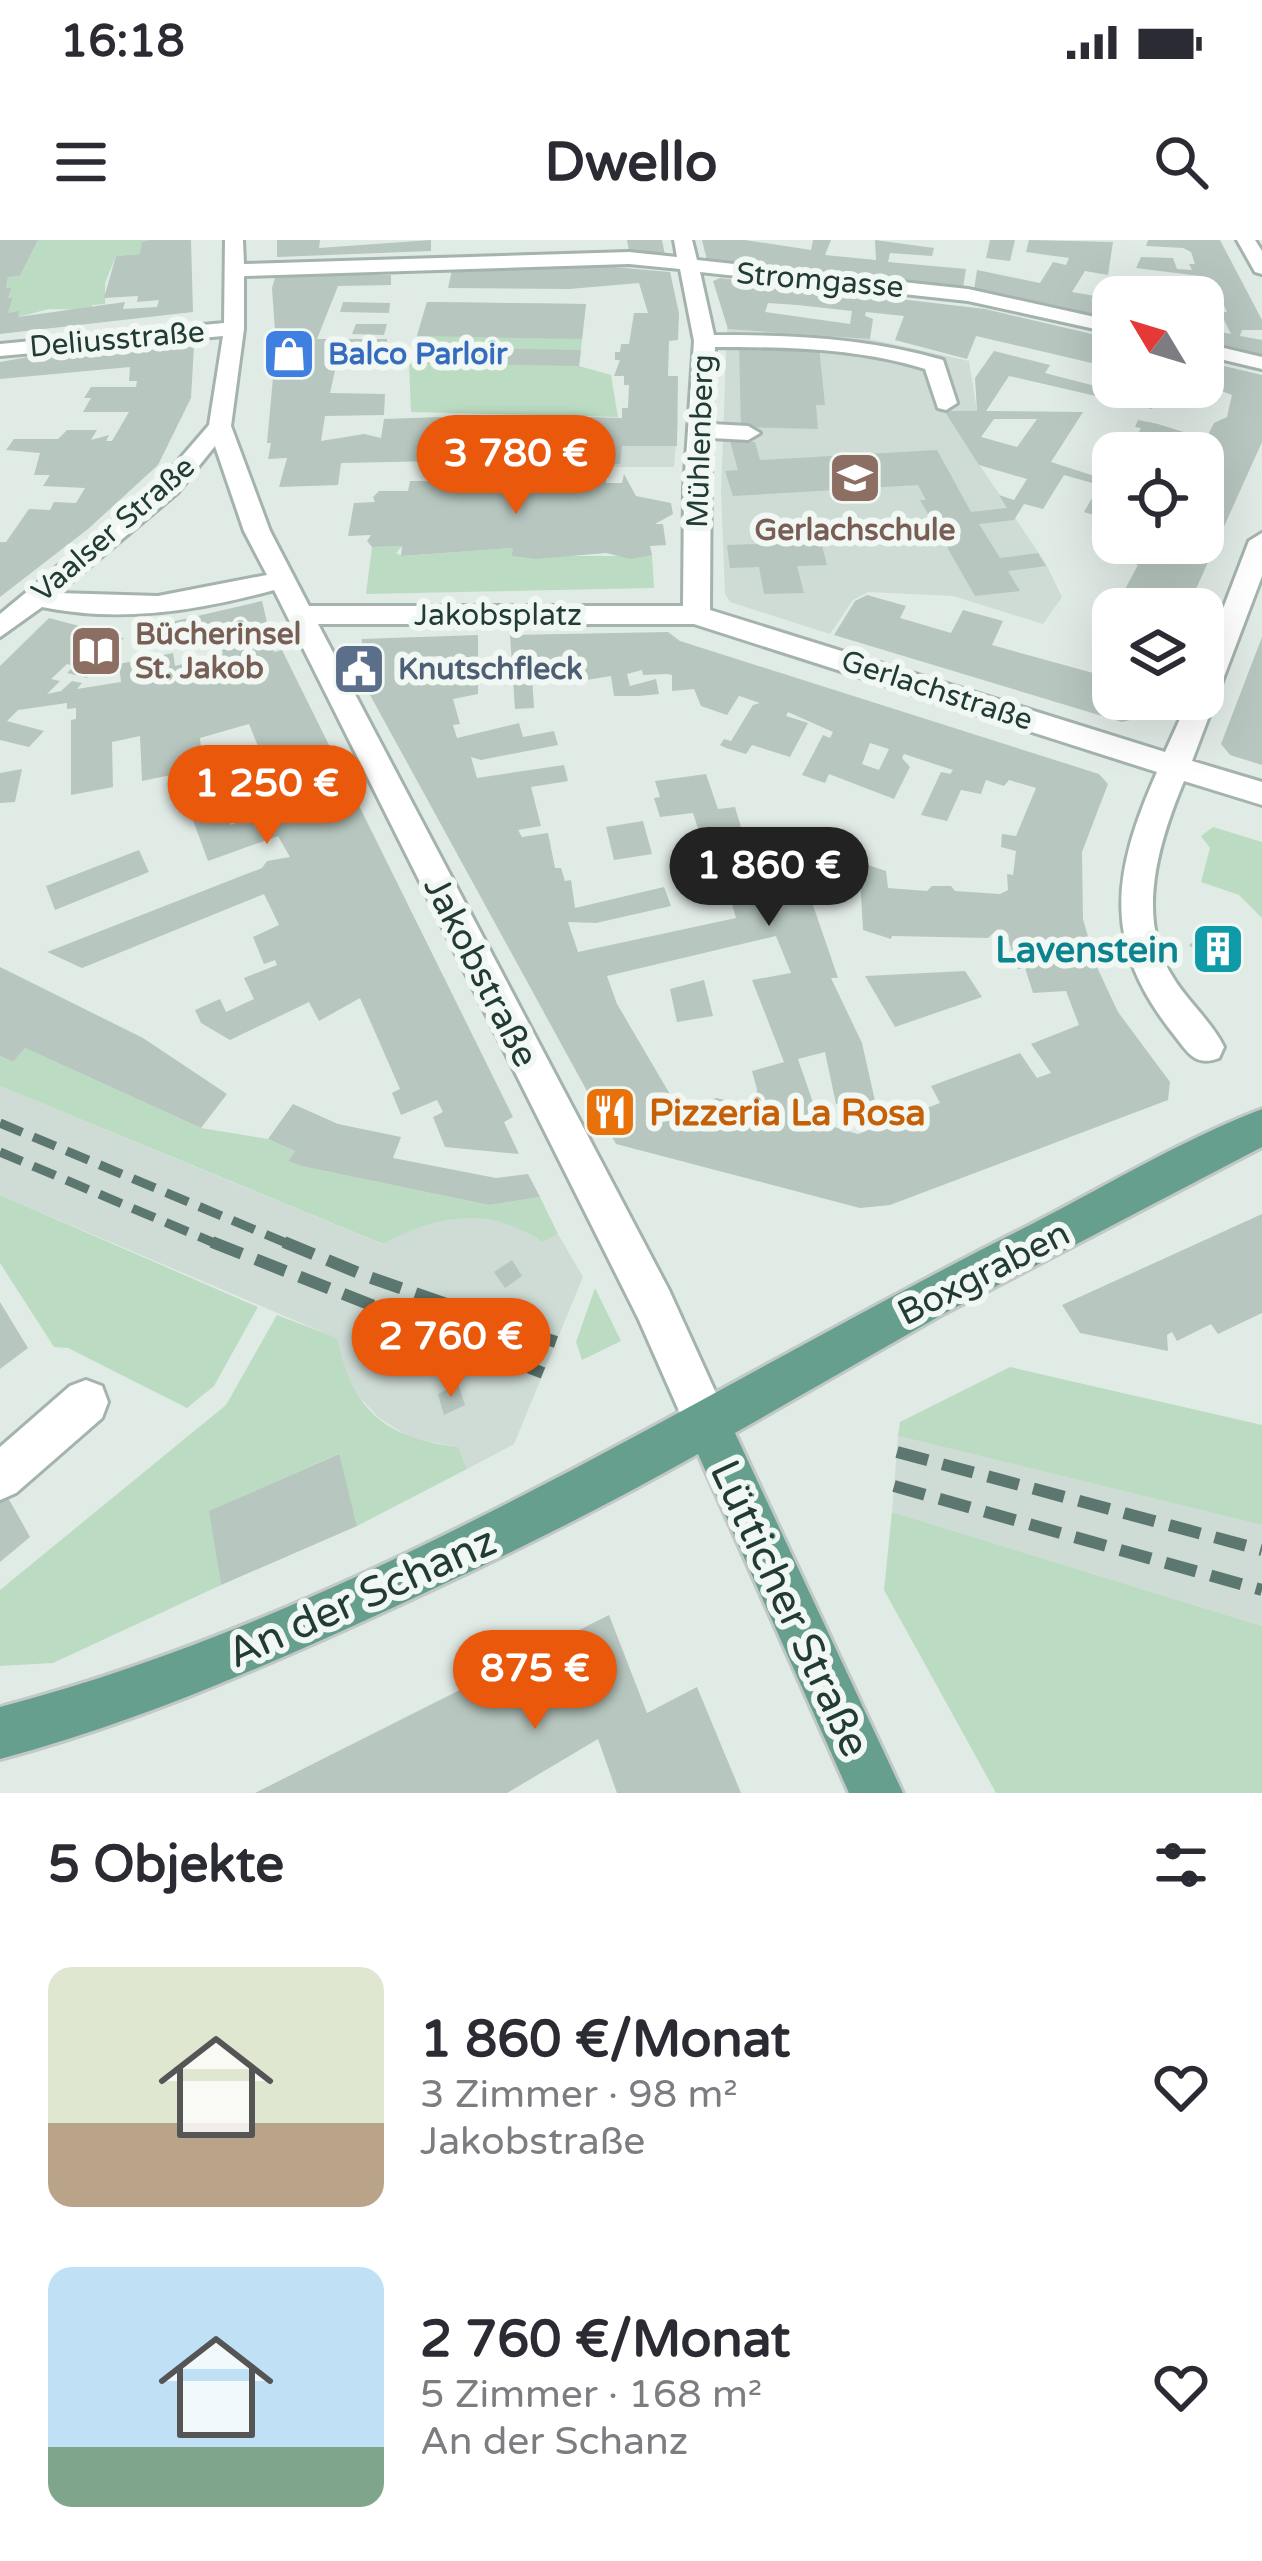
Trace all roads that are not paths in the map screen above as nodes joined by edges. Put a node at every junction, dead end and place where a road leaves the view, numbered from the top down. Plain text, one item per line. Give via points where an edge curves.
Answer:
1 (234, 240) edge
2 (467, 240) edge
3 (570, 240) edge
4 (683, 240) edge
5 (1246, 240) edge
6 (556, 257) junction
7 (481, 260) junction
8 (690, 268) junction
9 (1262, 268) edge
10 (236, 270) junction
11 (1092, 322) edge
12 (234, 329) junction
13 (705, 341) junction
14 (0, 350) edge
15 (1224, 354) edge
16 (1262, 362) edge
17 (946, 403) dead end
18 (220, 426) junction
19 (700, 430) junction
20 (748, 433) dead end
21 (1262, 541) edge
22 (35, 597) junction
23 (290, 598) junction
24 (696, 616) junction
25 (0, 628) edge
26 (1224, 643) edge
27 (1195, 720) edge
28 (1178, 767) junction
29 (1262, 794) edge
30 (1206, 1047) dead end
31 (1262, 1127) edge
32 (86, 1402) dead end
33 (707, 1422) junction
34 (0, 1477) edge
35 (0, 1732) edge
36 (876, 1793) edge

1 - 10 street, Jakobstraße
2 - 7 street
3 - 6 street
4 - 8 street, Mühlenberg
5 - 9 street
6 - 7 street, Stromgasse
6 - 8 street, Stromgasse
7 - 10 street, Stromgasse
8 - 11 street, Stromgasse via 968,295
8 - 13 street, Mühlenberg
10 - 12 street, Jakobstraße
12 - 14 street, Deliusstraße
12 - 18 street, Jakobstraße
13 - 17 street via 899,352 934,365
13 - 19 street, Mühlenberg
15 - 16 street
18 - 22 street, Vaalser Straße via 168,488
18 - 23 street, Jakobstraße
19 - 20 street
19 - 24 street, Mühlenberg
21 - 26 street
22 - 23 street, Jakobsplatz via 88,607
22 - 25 street, Vaalser Straße
23 - 24 street, Jakobsplatz
23 - 33 street, Jakobstraße
24 - 28 street, Gerlachstraße
27 - 28 street
28 - 29 street, Gerlachstraße
28 - 30 street via 1139,872 1137,920 1144,956
31 - 33 main road, Boxgraben
32 - 34 street
33 - 35 main road, An der Schanz via 500,1534 235,1654
33 - 36 main road, Lütticher Straße

